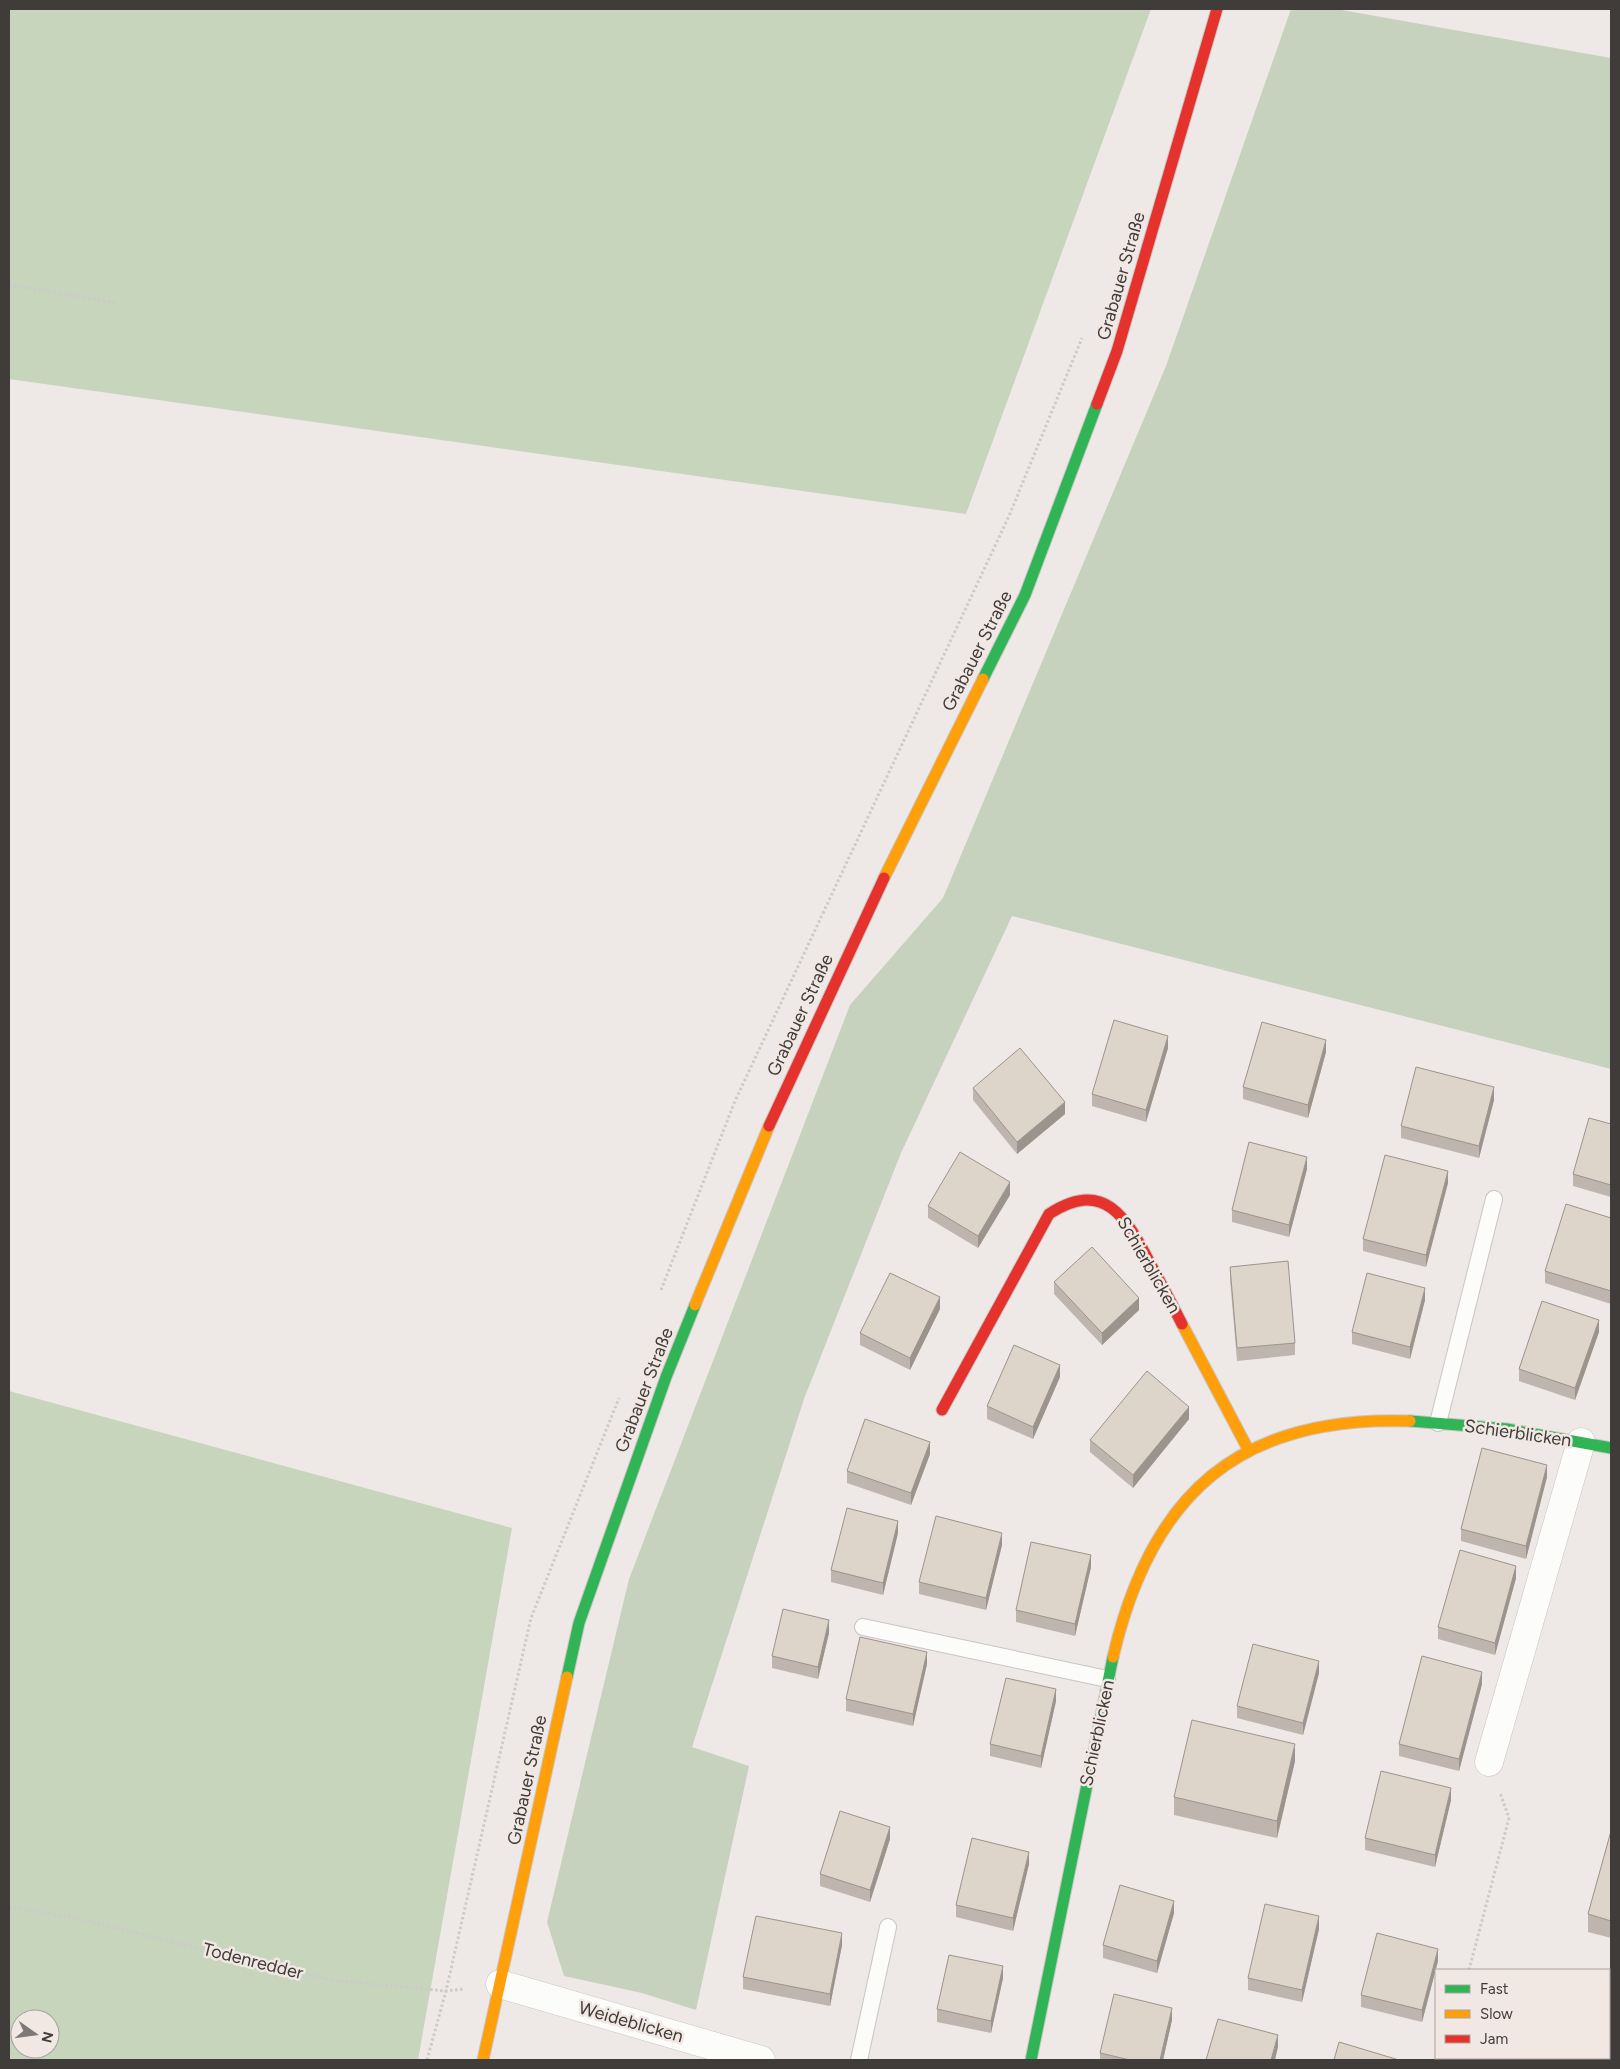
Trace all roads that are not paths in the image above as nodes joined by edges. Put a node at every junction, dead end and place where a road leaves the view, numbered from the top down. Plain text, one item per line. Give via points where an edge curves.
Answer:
1 (1217, 9) edge
2 (1494, 1199) dead end
3 (942, 1410) dead end
4 (1438, 1423) junction
5 (1581, 1442) junction
6 (1611, 1448) edge
7 (1250, 1451) junction
8 (863, 1627) dead end
9 (1108, 1679) junction
10 (1489, 1762) road end
11 (888, 1927) dead end
12 (500, 1984) junction
13 (483, 2060) edge
14 (761, 2060) edge
15 (859, 2060) edge
16 (1031, 2060) edge

1 - 12 main road, Grabauer Straße via 1117,351 1025,595 904,836 781,1096 666,1377 579,1623
2 - 4 lane
3 - 7 main road, Schierblicken via 1049,1214 1064,1203 1080,1199 1100,1201 1116,1210 1137,1238
4 - 5 main road, Schierblicken
4 - 7 main road, Schierblicken via 1363,1421 1297,1431
5 - 6 main road, Schierblicken
5 - 10 street, Schierblicken
7 - 9 main road, Schierblicken via 1210,1477 1174,1512 1150,1548 1132,1590
8 - 9 lane
9 - 16 main road, Schierblicken
11 - 15 lane
12 - 13 main road, Grabauer Straße
12 - 14 street, Weideblicken

